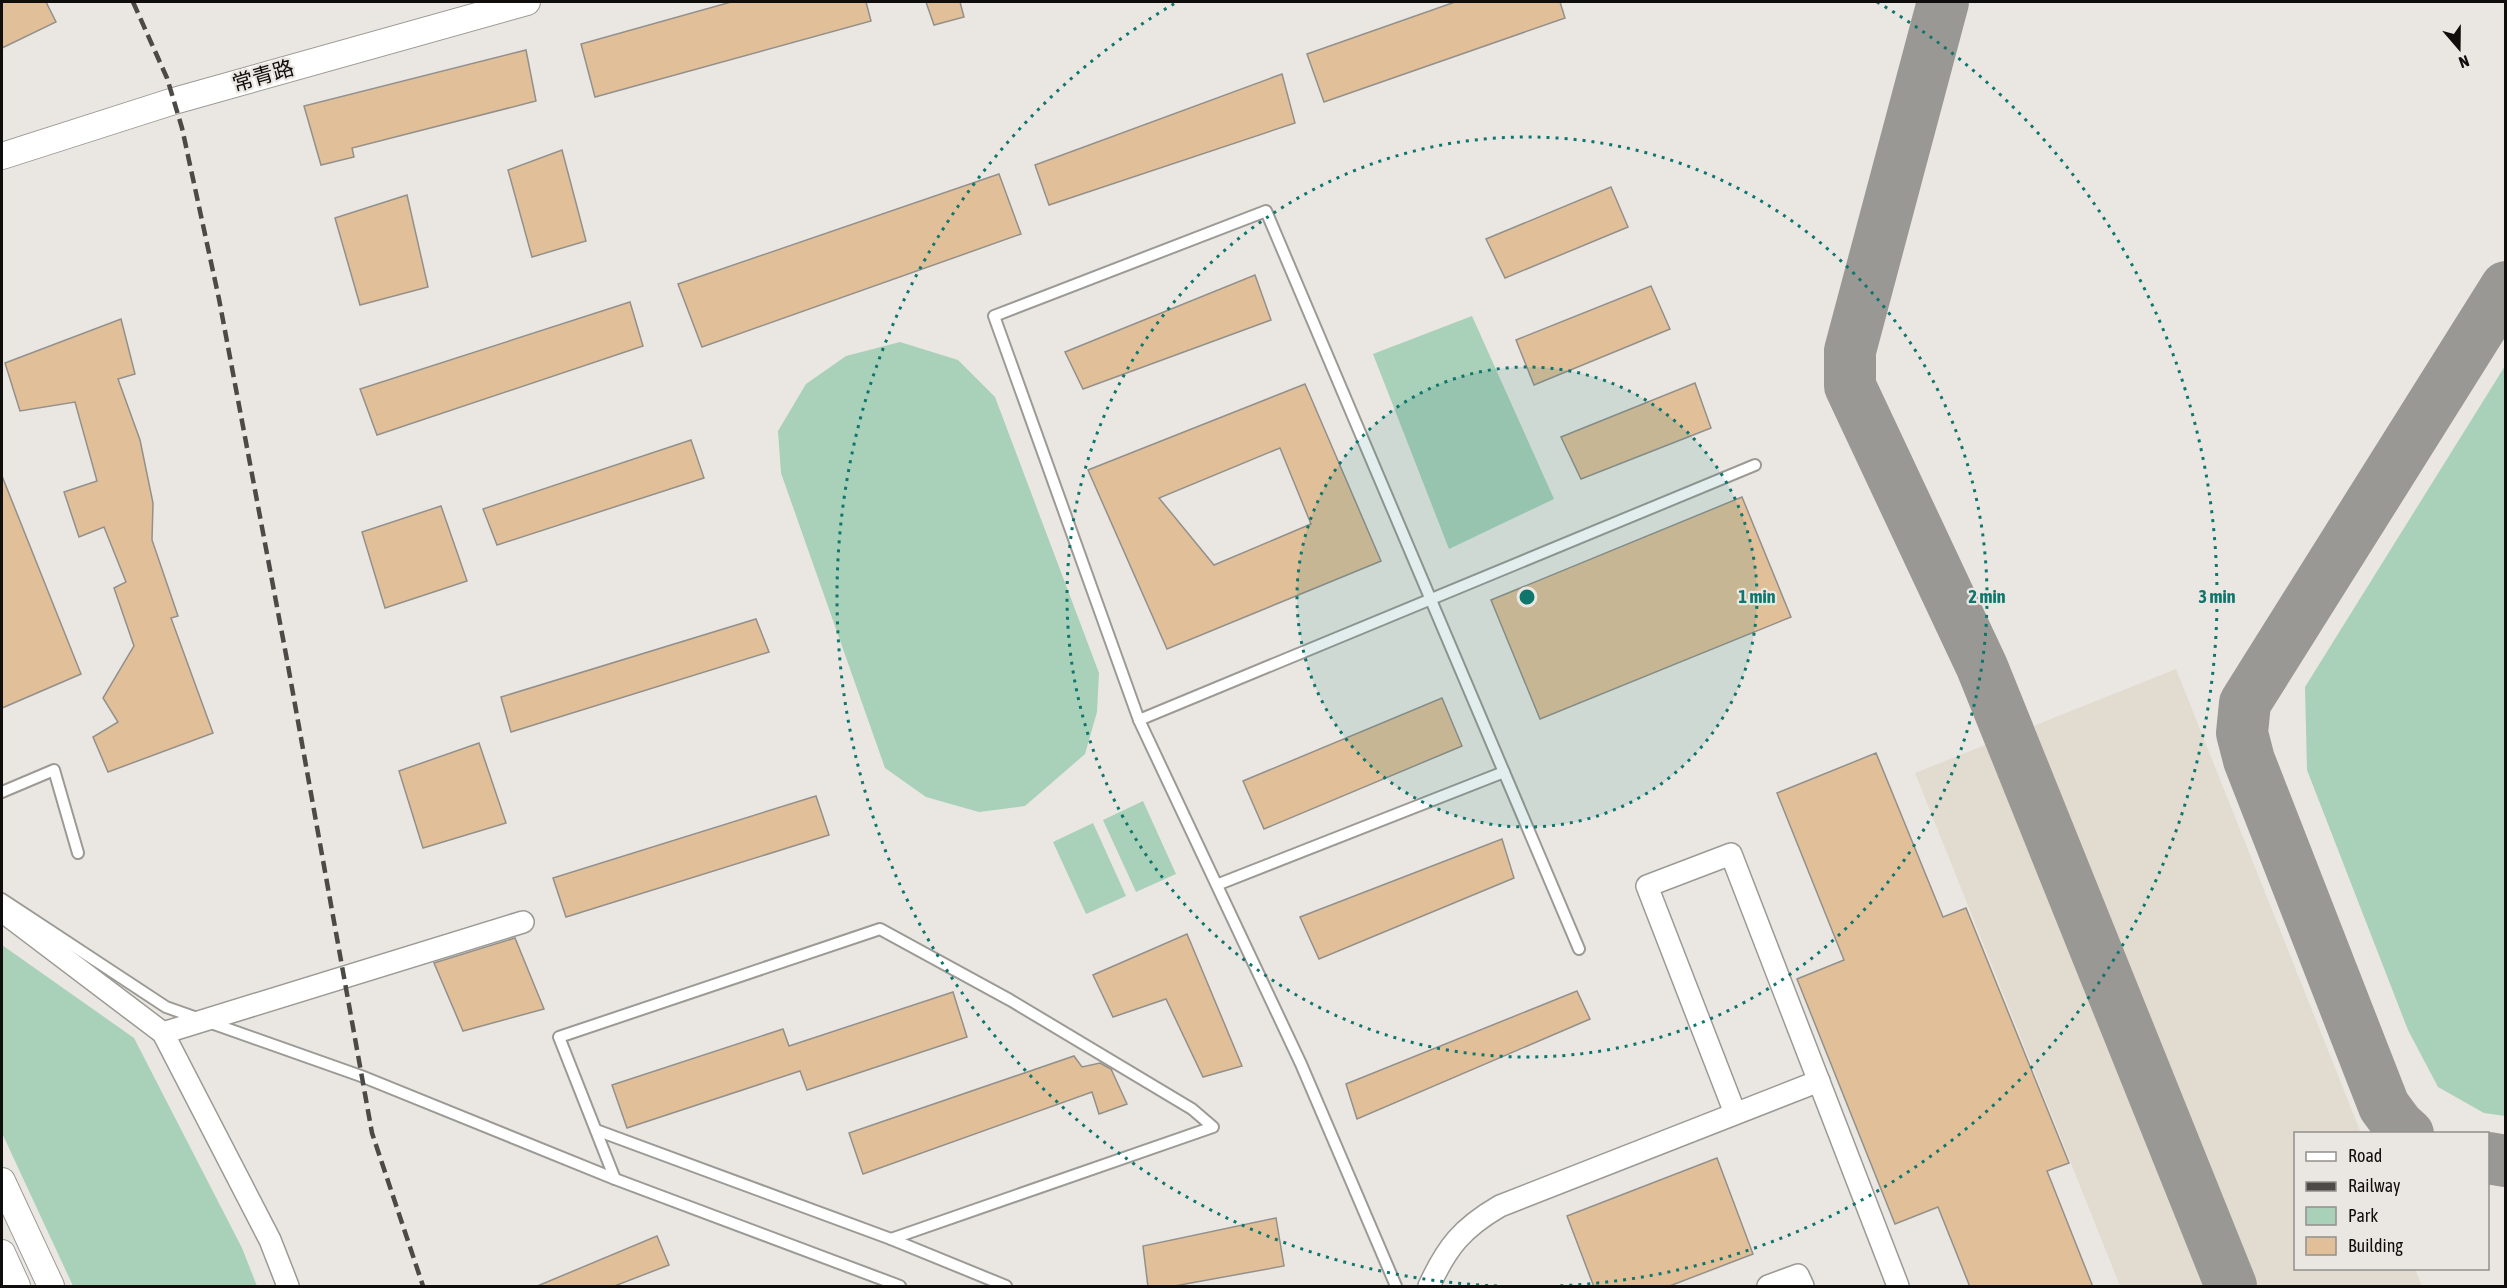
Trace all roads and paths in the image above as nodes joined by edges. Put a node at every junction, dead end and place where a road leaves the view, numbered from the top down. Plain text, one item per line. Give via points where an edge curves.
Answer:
1 (527, 2) edge
2 (2, 156) edge
3 (1755, 465) dead end
4 (1431, 599) junction
5 (1139, 720) junction
6 (1504, 772) junction
7 (2, 792) edge
8 (78, 853) dead end
9 (1219, 884) junction
10 (2, 899) edge
11 (2, 911) edge
12 (523, 922) dead end
13 (1579, 949) dead end
14 (163, 1033) junction
15 (1819, 1081) junction
16 (1735, 1113) junction
17 (596, 1130) junction
18 (615, 1179) junction
19 (2, 1181) edge
20 (891, 1239) junction
21 (2, 1252) edge
22 (17, 1287) edge
23 (51, 1287) edge
24 (288, 1287) edge
25 (900, 1287) edge
26 (1005, 1287) edge
27 (1396, 1287) edge
28 (1429, 1287) edge
29 (1768, 1287) edge
30 (1803, 1287) edge
31 (1898, 1287) edge

1 - 2 street, 常青路 via 174,101
3 - 4 lane
4 - 5 lane
4 - 5 lane via 1266,211 994,316
4 - 6 lane
5 - 9 lane
6 - 9 lane
6 - 13 lane
7 - 8 lane via 54,770
9 - 27 lane via 1302,1064
10 - 18 lane via 166,1007 362,1076
11 - 14 street
12 - 14 street
14 - 24 street via 270,1240
15 - 16 street
15 - 16 street via 1731,854 1647,886
15 - 31 street
16 - 28 street via 1500,1206 1474,1221 1454,1240
17 - 18 lane
17 - 20 lane
17 - 20 lane via 559,1037 880,929 1010,1000 1192,1109 1213,1127
18 - 25 lane
19 - 23 street
20 - 26 lane
21 - 22 street
29 - 30 street via 1798,1275

